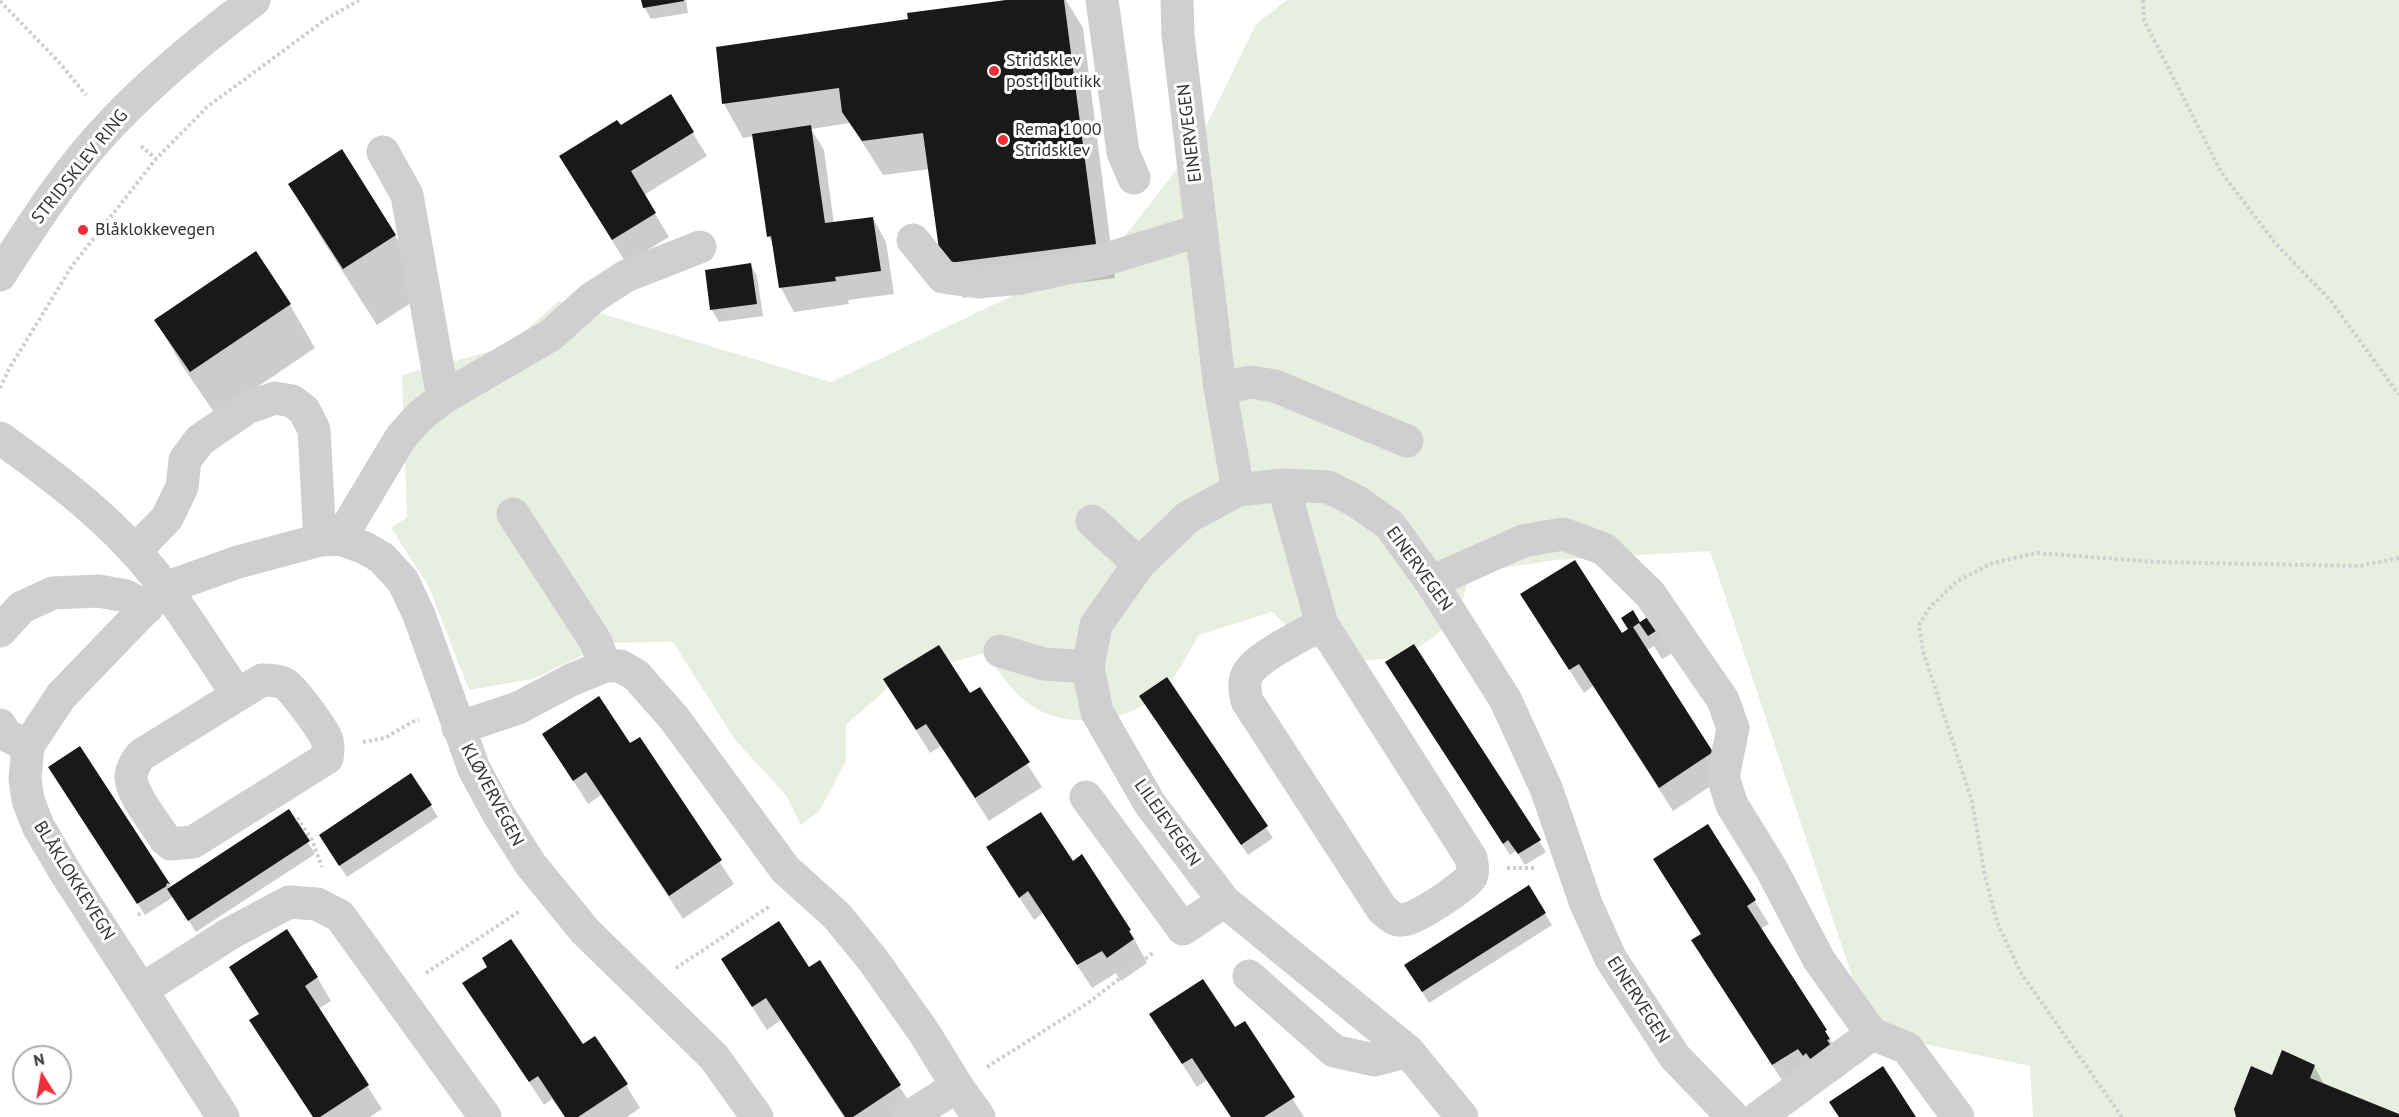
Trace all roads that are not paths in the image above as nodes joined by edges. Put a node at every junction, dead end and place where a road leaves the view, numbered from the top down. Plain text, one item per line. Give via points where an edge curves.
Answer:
1 (254, 0) edge
2 (1102, 0) edge
3 (1177, 0) edge
4 (383, 152) dead end
5 (1134, 178) dead end
6 (1201, 230) junction
7 (913, 240) dead end
8 (700, 247) dead end
9 (0, 275) edge
10 (1220, 388) junction
11 (442, 398) junction
12 (0, 438) edge
13 (1407, 441) dead end
14 (1283, 485) junction
15 (1238, 490) junction
16 (513, 514) dead end
17 (1092, 520) dead end
18 (330, 539) junction
19 (135, 550) junction
20 (1139, 564) junction
21 (1431, 582) junction
22 (156, 598) junction
23 (1322, 624) junction
24 (0, 631) edge
25 (1000, 651) dead end
26 (605, 666) junction
27 (1088, 667) junction
28 (237, 694) junction
29 (455, 720) junction
30 (0, 725) edge
31 (28, 746) junction
32 (1086, 797) dead end
33 (1224, 901) junction
34 (1249, 976) dead end
35 (142, 989) junction
36 (1872, 1034) junction
37 (1407, 1051) junction
38 (957, 1086) junction
39 (216, 1105) edge
40 (485, 1117) edge
41 (757, 1117) edge
42 (909, 1117) edge
43 (979, 1117) edge
44 (1462, 1117) edge
45 (1733, 1117) edge
46 (1759, 1117) edge
47 (1958, 1117) edge

1 - 9 street, STRIDSKLEV RING via 172,65 113,121 73,169
2 - 5 street via 1123,152
3 - 6 street, EINERVEGEN
4 - 11 street via 411,210
6 - 7 street via 1100,261 1022,278 978,282 943,277
6 - 10 street, EINERVEGEN
8 - 11 street via 626,276 592,298 551,335
10 - 13 street via 1251,382 1275,386
10 - 15 street, EINERVEGEN
11 - 18 street via 401,437
12 - 19 street via 51,474
14 - 15 street, EINERVEGEN
14 - 21 street, EINERVEGEN via 1328,488 1356,501 1390,525
14 - 23 street
15 - 20 street, LILEJEVEGEN via 1188,517
16 - 26 street via 596,642
17 - 20 street
18 - 19 street via 314,430 304,410 292,401 275,398 248,408 200,440 185,460 182,487 167,518
18 - 22 street via 238,562
18 - 29 street, KLØVERVEGEN via 365,548 382,558 403,581 419,615
19 - 22 street
20 - 27 street, LILEJEVEGEN via 1096,625
21 - 36 street via 1523,541 1563,534 1604,549 1650,594 1723,700 1733,728 1723,777 1732,805 1772,870 1819,960
21 - 45 street, EINERVEGEN via 1505,699 1546,788 1586,904 1611,959 1675,1057
22 - 24 street via 99,591 53,593 22,606
22 - 28 street
22 - 31 street, BLÅKLOKKEVEGN via 61,696
23 - 23 street via 1257,663 1247,675 1247,701 1382,909 1394,920 1404,920 1471,877 1471,858
25 - 27 street via 1044,663
26 - 29 street via 518,708
26 - 38 street via 620,666 636,675 674,718 785,869 837,916 873,960
27 - 33 street, LILEJEVEGEN via 1097,712 1150,804
28 - 28 street via 262,680 285,684 327,737 327,758 193,842 171,844 134,790 134,765 141,755
29 - 41 street, KLØVERVEGEN via 474,769 531,865 585,932 714,1057
30 - 31 street via 6,735
31 - 35 street, BLÅKLOKKEVEGN via 25,779 38,826
32 - 33 street via 1183,929
33 - 37 street, LILEJEVEGEN
34 - 37 street via 1334,1051 1374,1060
35 - 39 street, BLÅKLOKKEVEGN
35 - 40 street via 229,934 289,902 316,904 340,916
36 - 46 street
36 - 47 street via 1907,1048
37 - 44 street, LILEJEVEGEN
38 - 42 street
38 - 43 street

